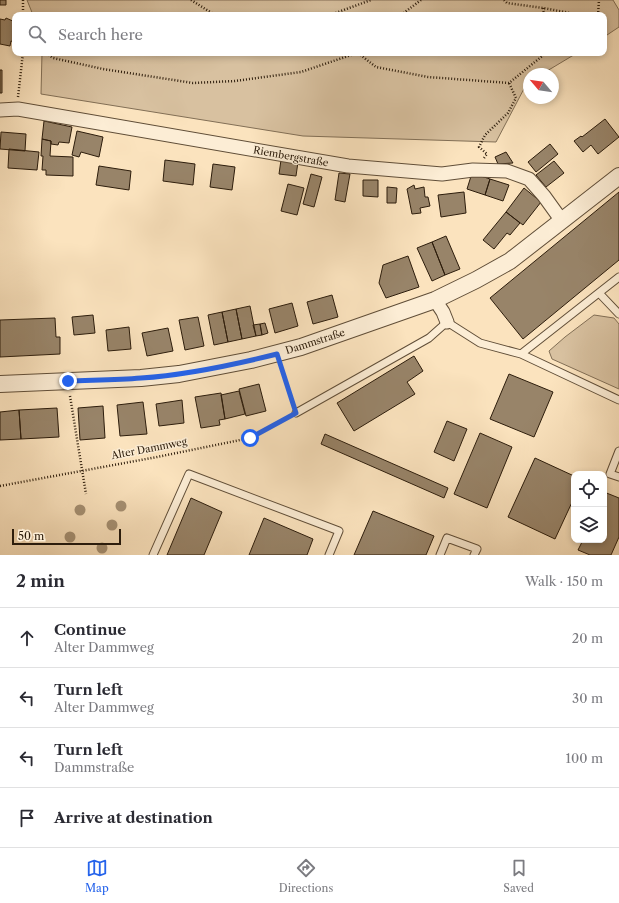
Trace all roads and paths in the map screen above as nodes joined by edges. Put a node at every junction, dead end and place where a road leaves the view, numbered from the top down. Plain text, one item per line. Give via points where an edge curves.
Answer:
1 (23, 0) edge
2 (192, 0) edge
3 (371, 0) edge
4 (421, 0) edge
5 (504, 0) edge
6 (599, 0) edge
7 (543, 8) junction
8 (23, 12) edge
9 (210, 12) edge
10 (338, 12) edge
11 (405, 12) edge
12 (544, 12) edge
13 (565, 12) edge
14 (598, 12) edge
15 (23, 56) edge
16 (50, 56) edge
17 (349, 56) edge
18 (362, 56) edge
19 (542, 56) edge
20 (509, 83) junction
21 (18, 109) junction
22 (0, 110) edge
23 (473, 170) junction
24 (619, 176) edge
25 (562, 221) junction
26 (619, 277) edge
27 (599, 293) junction
28 (435, 300) junction
29 (619, 314) edge
30 (447, 322) junction
31 (277, 354) junction
32 (521, 354) junction
33 (0, 384) edge
34 (619, 400) edge
35 (72, 410) dead end
36 (296, 413) junction
37 (619, 451) edge
38 (82, 471) junction
39 (619, 478) edge
40 (0, 486) edge
41 (86, 494) dead end
42 (153, 555) edge
43 (329, 555) edge
44 (440, 555) edge
45 (474, 555) edge

1 - 8 path
2 - 9 path
3 - 10 path
4 - 11 path
5 - 7 path via 507,3
6 - 14 path
7 - 12 path
7 - 13 path
15 - 21 path
16 - 17 path via 103,69 193,83 235,81 301,72
18 - 20 path via 383,69 428,77
19 - 20 path
20 - 23 path via 516,98 508,113 485,136 479,147 487,154
21 - 22 street, Riembergstraße
21 - 23 street, Riembergstraße via 348,166 442,174
23 - 25 street, Riembergstraße via 507,171 529,179
24 - 25 street, Dammstraße
25 - 28 street, Dammstraße via 510,261
26 - 27 lane
27 - 29 lane
27 - 32 lane
28 - 30 street via 444,312
28 - 31 street, Dammstraße
30 - 32 lane via 480,343
30 - 36 lane via 429,338
31 - 33 street, Dammstraße via 179,374
31 - 36 path
32 - 34 lane
35 - 38 path
36 - 38 path, Alter Dammweg via 250,438
37 - 39 lane via 610,474
38 - 40 path, Alter Dammweg
38 - 41 path
42 - 43 lane via 189,474 339,532
44 - 45 lane via 447,538 477,549

